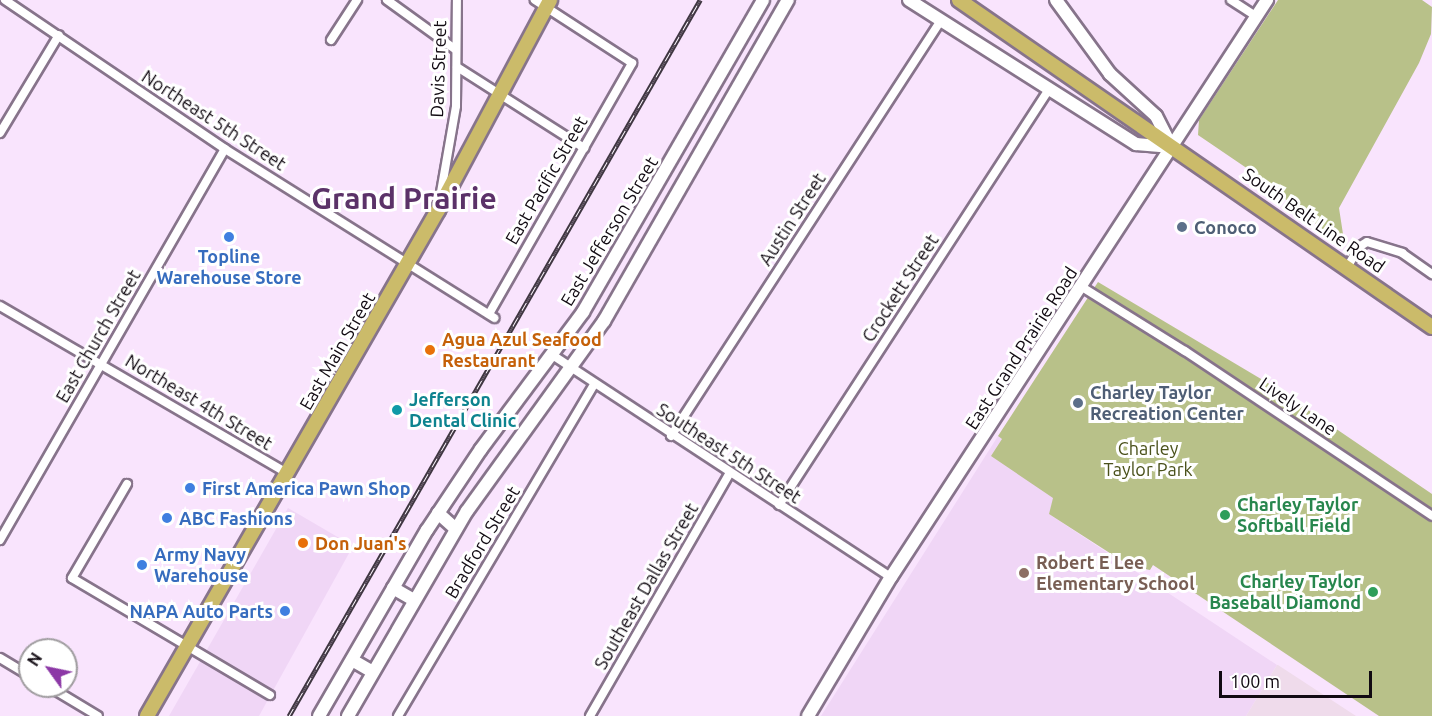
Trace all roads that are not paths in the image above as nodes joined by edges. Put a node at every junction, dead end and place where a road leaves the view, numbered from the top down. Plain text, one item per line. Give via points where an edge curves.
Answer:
1 (5, 0) edge
2 (357, 0) edge
3 (387, 0) edge
4 (457, 0) edge
5 (763, 0) edge
6 (788, 0) edge
7 (909, 0) edge
8 (959, 0) edge
9 (1056, 0) edge
10 (1231, 0) edge
11 (1267, 0) edge
12 (544, 3) edge
13 (1256, 16) junction
14 (940, 21) junction
15 (60, 35) junction
16 (332, 40) dead end
17 (456, 51) junction
18 (457, 67) junction
19 (1049, 90) junction
20 (501, 96) junction
21 (0, 133) edge
22 (1172, 147) junction
23 (584, 148) junction
24 (225, 149) junction
25 (646, 206) junction
26 (438, 210) junction
27 (664, 217) junction
28 (408, 262) junction
29 (1348, 266) junction
30 (1432, 274) edge
31 (1083, 287) junction
32 (0, 306) edge
33 (1432, 327) edge
34 (551, 354) junction
35 (102, 364) junction
36 (570, 369) junction
37 (593, 386) junction
38 (671, 435) junction
39 (287, 473) junction
40 (730, 473) junction
41 (127, 484) dead end
42 (779, 505) junction
43 (438, 513) junction
44 (1432, 516) edge
45 (456, 529) junction
46 (0, 540) edge
47 (891, 577) junction
48 (393, 588) junction
49 (414, 600) junction
50 (188, 646) junction
51 (0, 658) edge
52 (352, 660) junction
53 (18, 669) edge
54 (373, 672) junction
55 (270, 695) dead end
56 (68, 698) edge
57 (98, 716) edge
58 (147, 716) edge
59 (319, 716) edge
60 (348, 716) edge
61 (398, 716) edge
62 (590, 716) edge
63 (808, 716) edge

1 - 15 street, Northeast 5th Street
2 - 16 street
3 - 17 street
4 - 17 street, Davis Street
5 - 25 main road, East Jefferson Street
6 - 27 main road
7 - 14 main road, South Belt Line Road
8 - 22 main road, South Belt Line Road
9 - 22 main road via 1110,74 1156,116
10 - 13 street
11 - 13 main road, East Grand Prairie Road
12 - 20 main road, East Main Street
12 - 23 street, East Pacific Street via 632,63
13 - 22 main road, East Grand Prairie Road
14 - 19 main road, South Belt Line Road
14 - 38 street, Austin Street
15 - 21 street
15 - 24 street, Northeast 5th Street
17 - 18 street, Davis Street
18 - 20 street
18 - 26 street, Davis Street via 456,106
19 - 22 main road, South Belt Line Road via 1136,144
19 - 42 street, Crockett Street
20 - 23 street
20 - 26 main road, East Main Street
22 - 29 main road, South Belt Line Road
22 - 31 main road, East Grand Prairie Road
23 - 28 street, East Pacific Street via 491,316
24 - 28 street, Northeast 5th Street
24 - 35 street, East Church Street
25 - 27 main road
25 - 34 main road, East Jefferson Street via 583,312
26 - 28 main road, East Main Street
27 - 36 main road via 604,321
28 - 39 main road, East Main Street
29 - 30 street via 1359,247 1367,242 1402,254
29 - 33 main road, South Belt Line Road
31 - 44 street, Lively Lane
31 - 47 main road, East Grand Prairie Road
32 - 35 street, Northeast 4th Street
34 - 36 street, Southeast 5th Street
34 - 43 main road, East Jefferson Street
35 - 39 street, Northeast 4th Street
35 - 46 street, East Church Street
36 - 37 street, Southeast 5th Street
36 - 45 main road via 505,454
37 - 38 street, Southeast 5th Street
37 - 61 street, Bradford Street
38 - 40 street, Southeast 5th Street
39 - 50 main road, East Main Street
40 - 42 street, Southeast 5th Street
40 - 62 street, Southeast Dallas Street
41 - 50 street via 72,578
42 - 47 street, Southeast 5th Street
43 - 45 main road
43 - 48 main road, East Jefferson Street
45 - 49 main road
47 - 63 main road, East Grand Prairie Road
48 - 49 main road
48 - 52 main road, East Jefferson Street
49 - 54 main road
50 - 55 street
50 - 58 main road, East Main Street
51 - 53 street
52 - 54 main road
52 - 59 main road, East Jefferson Street
54 - 60 main road
56 - 57 street

